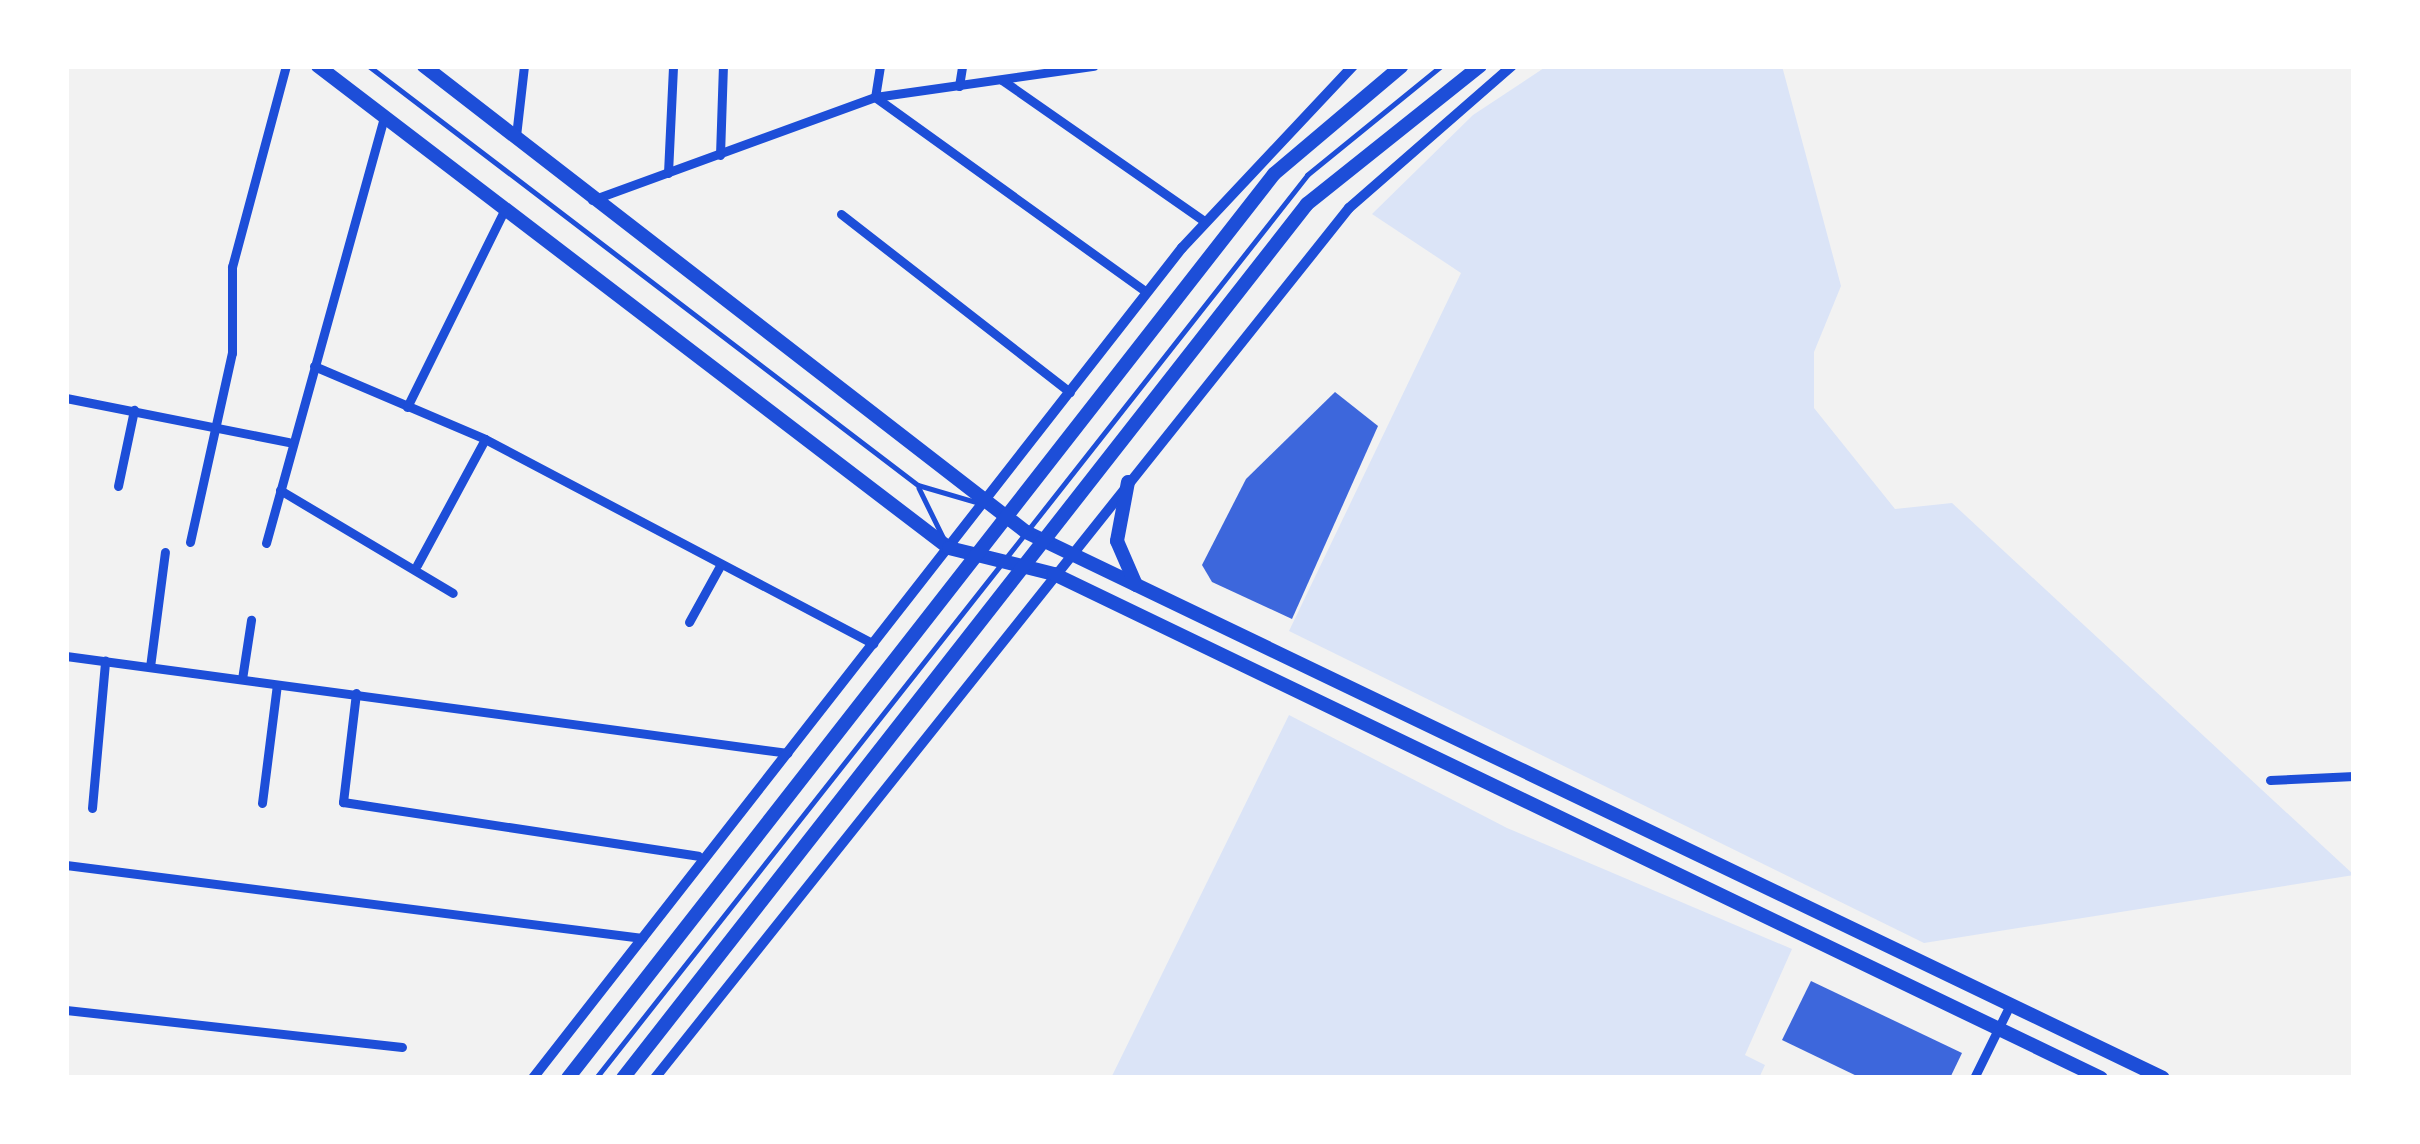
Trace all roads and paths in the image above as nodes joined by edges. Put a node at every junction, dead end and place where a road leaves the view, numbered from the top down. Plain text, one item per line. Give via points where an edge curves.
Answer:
1 (286, 66) edge
2 (317, 66) edge
3 (369, 66) edge
4 (524, 66) edge
5 (673, 66) edge
6 (723, 66) edge
7 (880, 66) edge
8 (962, 66) edge
9 (1094, 66) edge
10 (1353, 66) edge
11 (1402, 66) edge
12 (1442, 66) edge
13 (1480, 66) edge
14 (1512, 66) edge
15 (432, 69) edge
16 (1002, 80) junction
17 (959, 86) junction
18 (875, 97) junction
19 (383, 116) junction
20 (516, 142) junction
21 (720, 154) junction
22 (668, 173) junction
23 (592, 200) junction
24 (505, 209) junction
25 (842, 214) dead end
26 (1204, 220) junction
27 (1147, 292) junction
28 (314, 366) junction
29 (1070, 392) junction
30 (66, 398) edge
31 (407, 407) junction
32 (134, 410) junction
33 (213, 424) junction
34 (485, 440) junction
35 (289, 442) junction
36 (1128, 482) junction
37 (917, 485) junction
38 (118, 486) dead end
39 (280, 490) junction
40 (985, 504) junction
41 (1026, 532) junction
42 (190, 542) dead end
43 (266, 543) dead end
44 (949, 548) junction
45 (165, 552) dead end
46 (1070, 555) junction
47 (1004, 562) junction
48 (721, 564) junction
49 (417, 565) junction
50 (1054, 574) junction
51 (1136, 587) junction
52 (453, 593) dead end
53 (251, 620) dead end
54 (689, 622) dead end
55 (873, 644) junction
56 (66, 656) edge
57 (105, 661) junction
58 (150, 667) junction
59 (242, 679) junction
60 (278, 685) junction
61 (356, 693) junction
62 (1375, 703) junction
63 (1364, 725) junction
64 (788, 752) junction
65 (2354, 776) edge
66 (2270, 780) dead end
67 (262, 803) dead end
68 (92, 808) dead end
69 (698, 856) junction
70 (66, 865) edge
71 (642, 938) junction
72 (66, 1010) edge
73 (2007, 1011) junction
74 (1996, 1033) junction
75 (402, 1047) dead end
76 (533, 1078) edge
77 (568, 1078) edge
78 (596, 1078) edge
79 (623, 1078) edge
80 (655, 1078) edge
81 (1974, 1078) edge
82 (2101, 1078) edge
83 (2163, 1078) edge

1 - 33 street via 230,279 232,353
2 - 19 main road
3 - 37 lane
4 - 20 street
5 - 22 street
6 - 21 street
7 - 18 street
8 - 17 street
9 - 16 street
10 - 26 street
11 - 77 main road via 1260,192
12 - 41 lane via 1307,175
13 - 79 main road via 1307,204
14 - 36 street via 1349,208
15 - 20 main road
16 - 17 street
16 - 26 street
17 - 18 street
18 - 21 street
18 - 27 street
19 - 24 main road
19 - 28 street
20 - 23 main road
21 - 22 street
22 - 23 street
23 - 40 main road
24 - 31 street
24 - 44 main road
25 - 29 street
26 - 27 street
27 - 29 street
28 - 31 street
28 - 35 street
29 - 40 street
30 - 32 street
31 - 34 street
32 - 33 street
32 - 38 street
33 - 35 street
33 - 42 street
34 - 48 street
34 - 49 street
35 - 39 street
36 - 46 street
36 - 51 main road via 1117,541
37 - 40 lane
37 - 44 lane
39 - 43 street
39 - 49 street
40 - 41 main road
40 - 44 street
41 - 46 main road
41 - 47 lane
44 - 47 main road
44 - 55 street
45 - 58 street
46 - 50 street
46 - 51 main road
47 - 50 main road
47 - 78 lane
48 - 54 street
48 - 55 street
49 - 52 street
50 - 63 main road
50 - 80 street
51 - 62 main road
53 - 59 street
55 - 64 street
56 - 57 street
57 - 58 street
57 - 68 street
58 - 59 street
59 - 60 street
60 - 61 street
60 - 67 street
61 - 64 street
61 - 69 street via 343,802
62 - 63 main road
62 - 73 main road
63 - 74 main road
64 - 69 street
65 - 66 street
69 - 71 street
70 - 71 street
71 - 76 street
72 - 75 street
73 - 74 street
73 - 83 main road
74 - 81 street
74 - 82 main road

